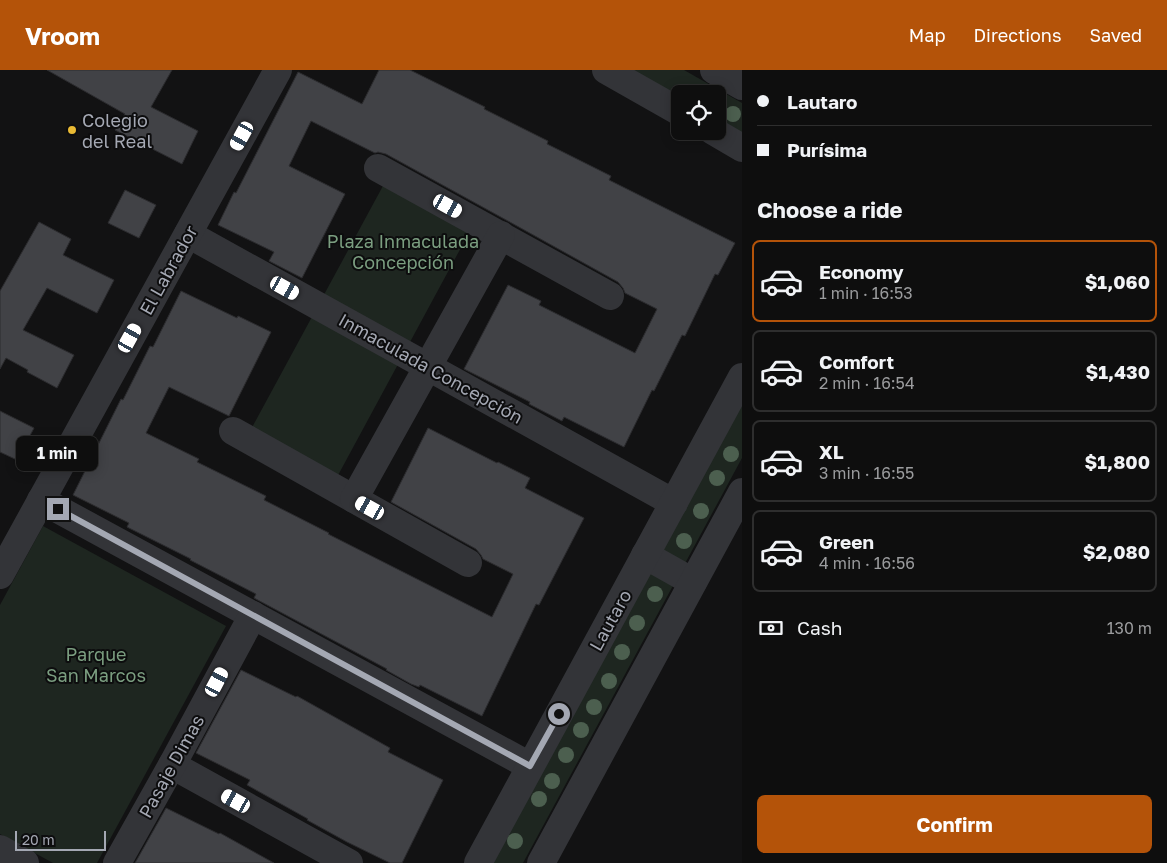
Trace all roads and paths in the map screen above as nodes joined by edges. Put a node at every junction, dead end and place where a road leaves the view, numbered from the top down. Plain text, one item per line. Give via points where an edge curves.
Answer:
1 (278, 70) edge
2 (606, 70) edge
3 (714, 70) edge
4 (742, 86) edge
5 (671, 107) edge
6 (726, 139) edge
7 (742, 148) edge
8 (378, 168) dead end
9 (188, 234) junction
10 (500, 235) junction
11 (610, 296) dead end
12 (428, 366) junction
13 (742, 377) edge
14 (233, 431) dead end
15 (742, 492) edge
16 (354, 499) junction
17 (41, 500) junction
18 (674, 503) junction
19 (645, 555) junction
20 (468, 563) dead end
21 (0, 575) edge
22 (693, 582) junction
23 (253, 615) junction
24 (172, 765) junction
25 (530, 766) junction
26 (0, 849) edge
27 (25, 863) edge
28 (117, 863) edge
29 (349, 863) edge
30 (478, 863) edge
31 (541, 863) edge

1 - 9 street, El Labrador
2 - 5 street
3 - 4 street
6 - 7 street
8 - 10 street
9 - 12 street, Inmaculada Concepción
9 - 17 street, El Labrador
10 - 11 street
10 - 12 street
12 - 16 street
12 - 18 street, Inmaculada Concepción
13 - 18 street, Lautaro
14 - 16 street
15 - 22 street
16 - 20 street
17 - 21 street, El Labrador
17 - 23 street
18 - 19 street, Lautaro
19 - 22 street
19 - 25 street, Lautaro
22 - 31 street
23 - 24 street, Pasaje Dimas
23 - 25 street
24 - 28 street, Pasaje Dimas
24 - 29 street
25 - 30 street, Lautaro
26 - 27 street

